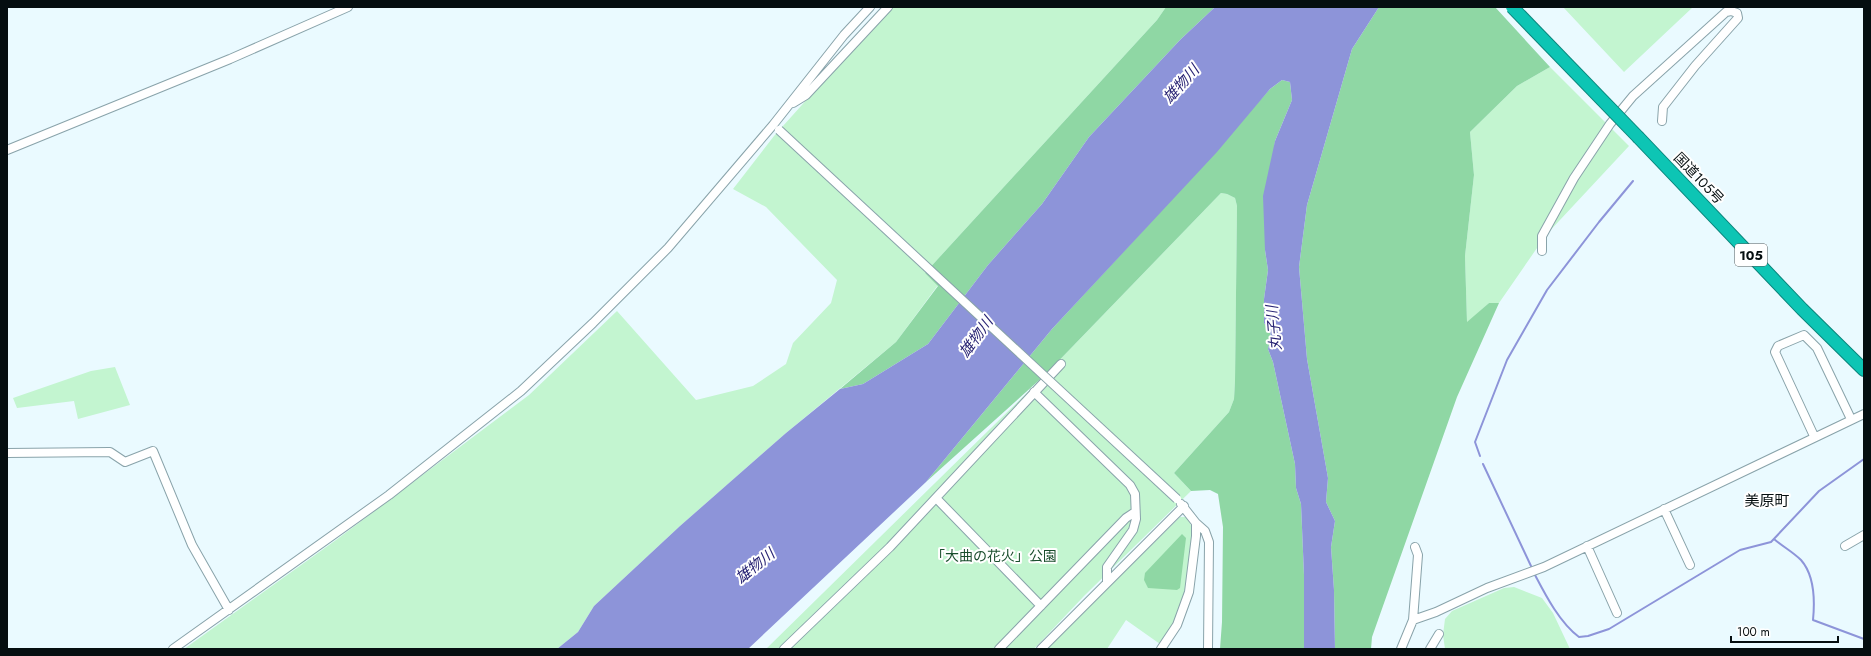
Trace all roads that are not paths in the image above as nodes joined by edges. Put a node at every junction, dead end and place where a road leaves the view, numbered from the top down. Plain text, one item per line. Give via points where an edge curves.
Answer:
1 (348, 7) edge
2 (870, 7) edge
3 (888, 7) edge
4 (1512, 7) edge
5 (790, 105) junction
6 (1662, 121) dead end
7 (776, 128) junction
8 (7, 150) edge
9 (1542, 251) dead end
10 (1061, 364) dead end
11 (1864, 370) edge
12 (1034, 392) junction
13 (1864, 414) edge
14 (1851, 420) junction
15 (1814, 436) junction
16 (7, 453) edge
17 (936, 498) junction
18 (1184, 506) junction
19 (1664, 509) junction
20 (1135, 512) junction
21 (1196, 523) junction
22 (1864, 535) edge
23 (1587, 546) junction
24 (1846, 546) dead end
25 (1415, 547) dead end
26 (1690, 565) dead end
27 (1107, 582) junction
28 (1041, 606) junction
29 (229, 610) junction
30 (1617, 613) dead end
31 (1414, 620) junction
32 (1439, 634) dead end
33 (173, 649) edge
34 (784, 649) edge
35 (999, 649) edge
36 (1040, 649) edge
37 (1161, 649) edge
38 (1208, 649) edge
39 (1401, 649) edge
40 (1430, 649) edge

1 - 8 street via 230,59
2 - 5 street via 844,35
3 - 5 street via 806,95
4 - 11 highway, 国道105号 / 105, bridge via 1802,309
5 - 7 street
6 - 9 street via 1663,107 1738,18 1737,13 1726,12 1634,96 1610,124 1574,178 1542,236
7 - 18 street, bridge
7 - 29 street via 668,248 593,324 521,391 389,495
10 - 12 street
12 - 17 street
12 - 20 street via 1130,485 1135,494
13 - 14 street
14 - 15 street
14 - 15 street via 1817,348 1804,336 1778,346 1776,352
15 - 19 street
16 - 29 street via 110,452 125,462 153,451 192,545
17 - 28 street
17 - 34 street via 885,552
18 - 21 street
18 - 27 street
19 - 23 street
19 - 26 street
20 - 27 street via 1133,530 1107,567
20 - 28 street via 1126,518
21 - 37 street via 1189,592 1177,625
21 - 38 street via 1205,531 1209,542
22 - 24 street
23 - 30 street
23 - 31 street via 1544,567 1487,588
25 - 31 street via 1418,555
27 - 36 street
28 - 35 street
29 - 33 street
31 - 39 street
32 - 40 street

